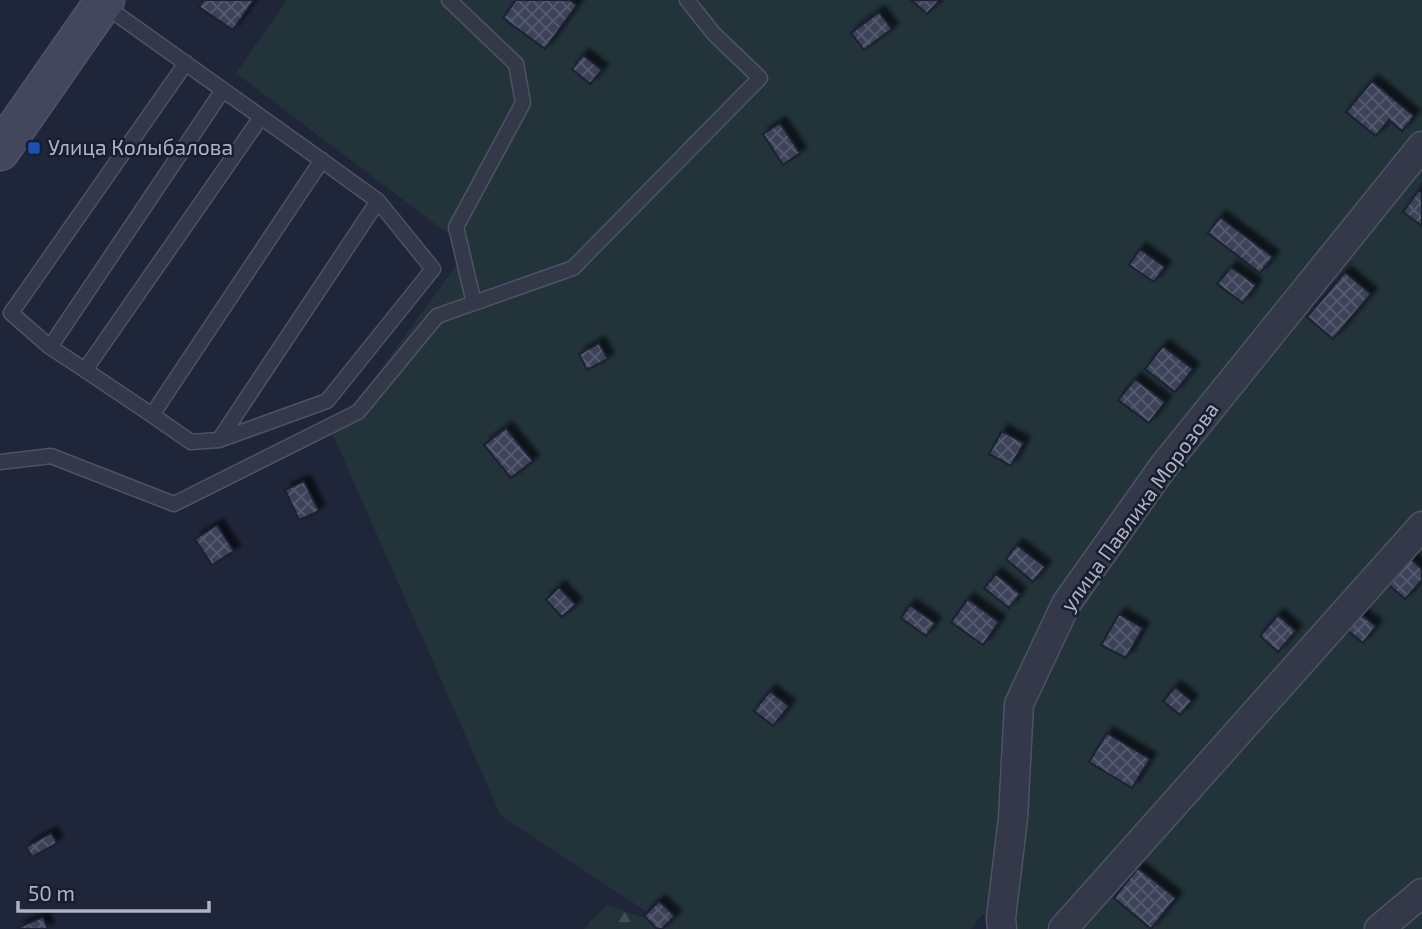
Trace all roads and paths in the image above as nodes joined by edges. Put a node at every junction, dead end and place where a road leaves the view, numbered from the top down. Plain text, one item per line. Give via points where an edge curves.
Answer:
1 (449, 0) edge
2 (687, 0) edge
3 (104, 2) edge
4 (186, 63) junction
5 (223, 90) junction
6 (261, 117) junction
7 (1422, 146) edge
8 (0, 151) edge
9 (321, 160) junction
10 (378, 201) junction
11 (474, 303) junction
12 (50, 347) junction
13 (85, 370) junction
14 (152, 415) junction
15 (219, 440) junction
16 (0, 462) edge
17 (1422, 526) edge
18 (1422, 892) edge
19 (1002, 929) edge
20 (1063, 929) edge
21 (1379, 929) edge

1 - 11 lane via 516,64 523,103 456,227
2 - 11 lane via 714,34 760,78 573,268
3 - 4 lane
3 - 8 main road
4 - 5 lane
4 - 12 lane via 11,313
5 - 6 lane
5 - 12 lane
6 - 9 lane
6 - 13 lane
7 - 19 street, улица Павлика Морозова via 1163,467 1066,604 1019,704
9 - 10 lane
9 - 14 lane
10 - 15 lane
10 - 15 lane via 433,269 327,401
11 - 16 lane via 438,316 358,412 174,503 51,456
12 - 13 lane
13 - 14 lane
14 - 15 lane via 191,442
17 - 20 street
18 - 21 street

